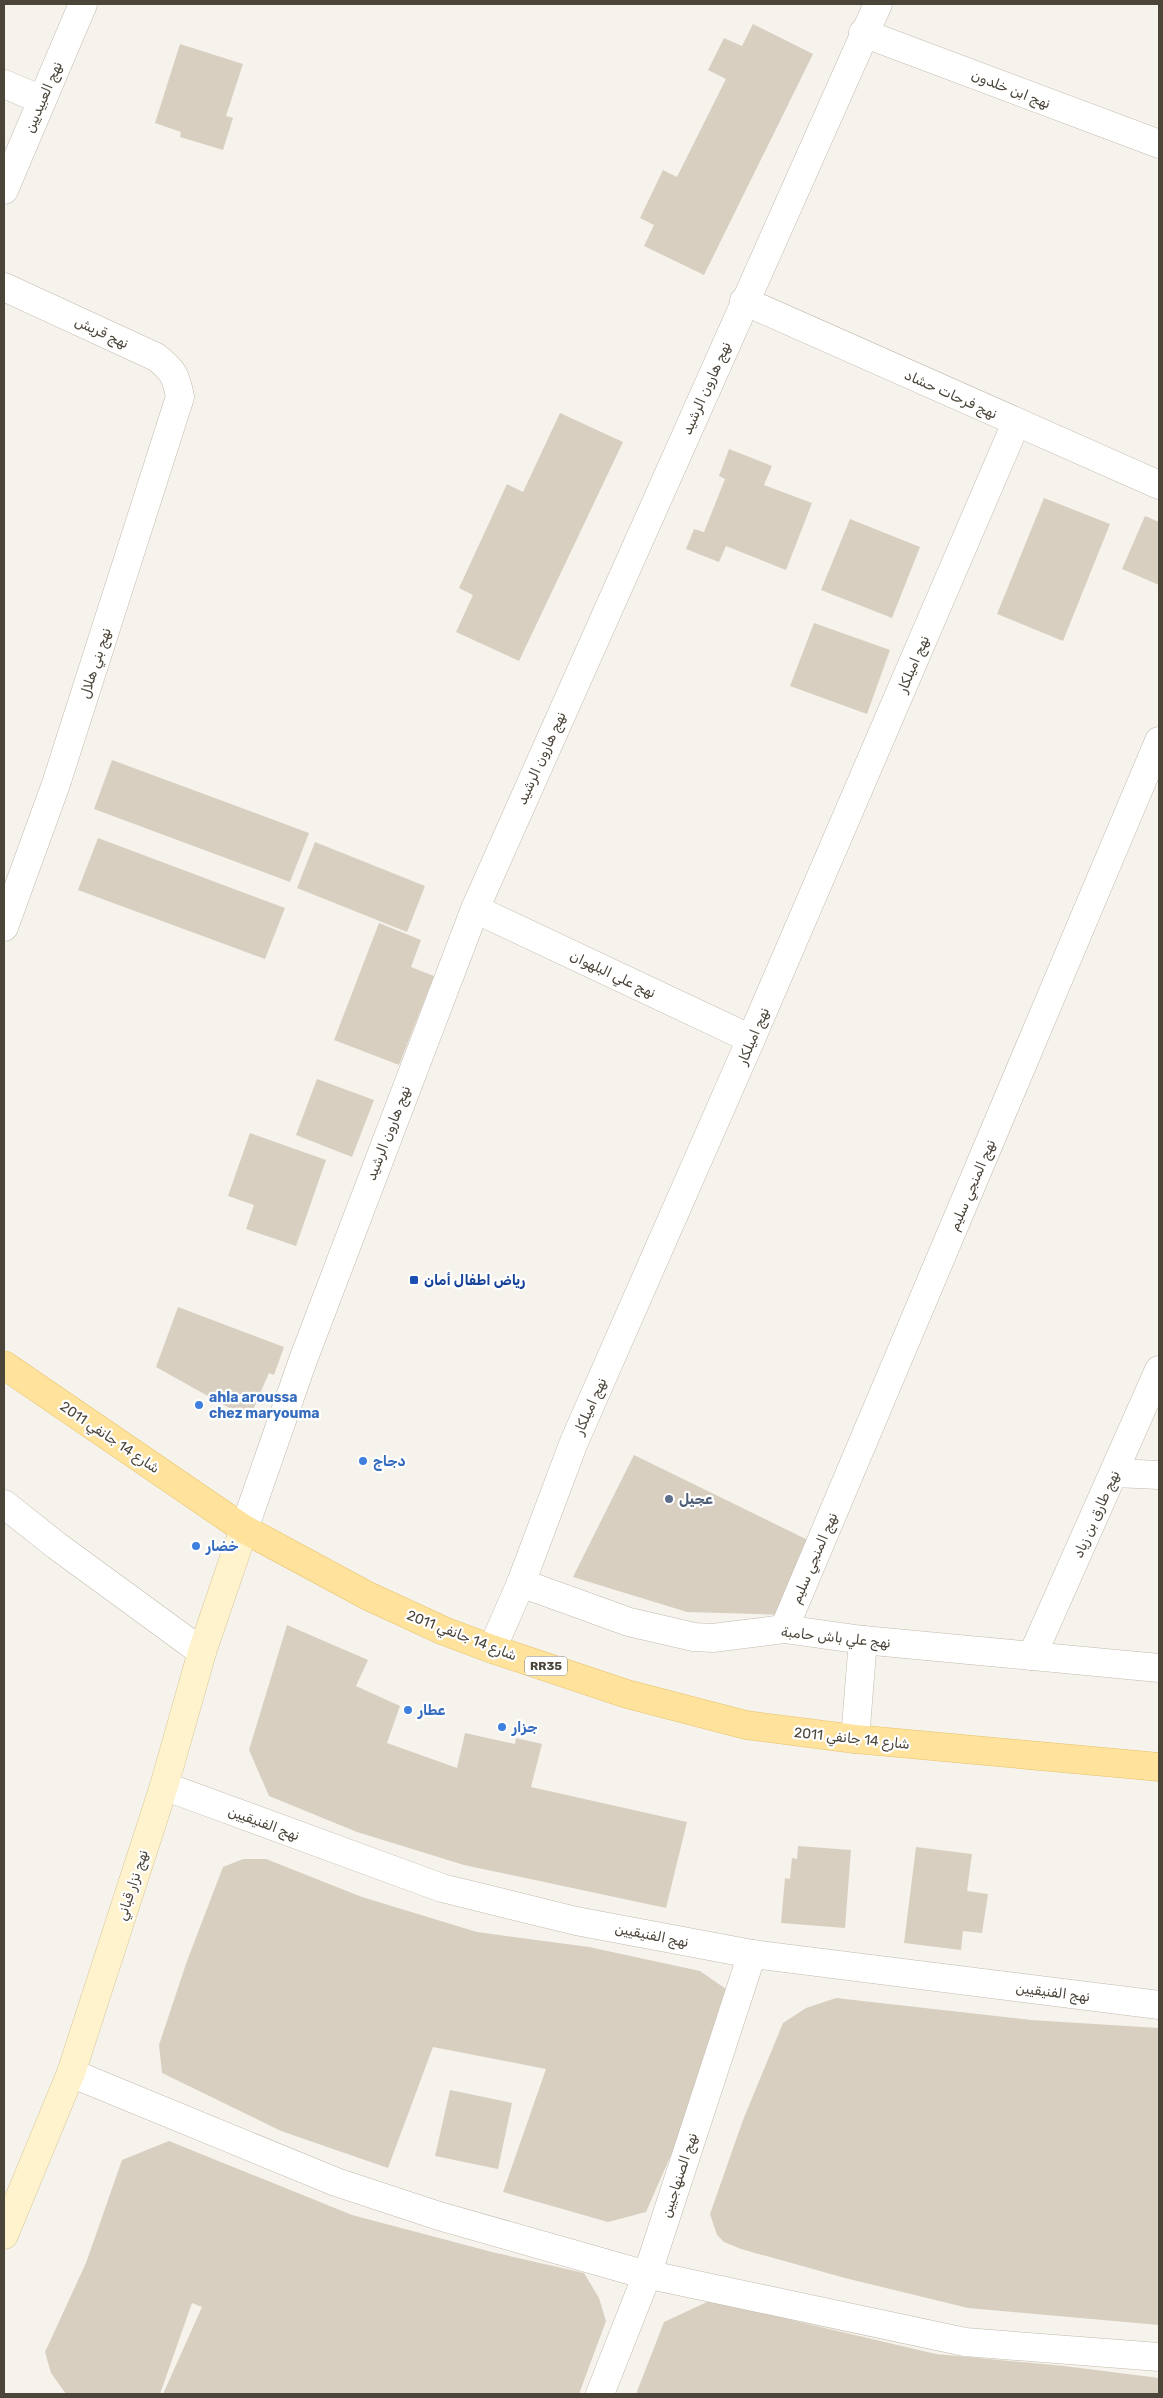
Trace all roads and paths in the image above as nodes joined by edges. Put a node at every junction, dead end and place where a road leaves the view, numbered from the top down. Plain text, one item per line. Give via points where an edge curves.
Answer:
1 (83, 4) edge
2 (878, 4) edge
3 (863, 33) junction
4 (4, 84) edge
5 (42, 100) junction
6 (1159, 144) edge
7 (4, 190) edge
8 (4, 287) edge
9 (744, 301) junction
10 (180, 397) joint
11 (1016, 423) junction
12 (1159, 485) edge
13 (1159, 741) edge
14 (474, 909) junction
15 (4, 928) edge
16 (751, 1040) junction
17 (4, 1365) edge
18 (1159, 1370) edge
19 (1115, 1473) junction
20 (1159, 1475) edge
21 (4, 1504) edge
22 (244, 1529) junction
23 (521, 1583) junction
24 (784, 1630) junction
25 (863, 1640) junction
26 (492, 1648) junction
27 (202, 1652) junction
28 (1032, 1656) junction
29 (1159, 1668) edge
30 (855, 1739) junction
31 (1159, 1767) edge
32 (164, 1786) junction
33 (752, 1954) junction
34 (1159, 2005) edge
35 (71, 2073) junction
36 (4, 2234) edge
37 (647, 2275) junction
38 (1159, 2357) edge
39 (600, 2394) edge

1 - 5 street, نهج العبيديين
2 - 3 street, نهج هارون الرشيد
3 - 6 street, نهج ابن خلدون
3 - 9 street, نهج هارون الرشيد
4 - 5 street
5 - 7 street, نهج العبيديين
8 - 10 street, نهج قريش via 156,357 170,368
9 - 11 street, نهج فرحات حشاد
9 - 14 street, نهج هارون الرشيد
10 - 15 street, نهج بني هلال via 59,775
11 - 12 street, نهج فرحات حشاد
11 - 16 street, نهج اميلكار
13 - 24 street, نهج المنجي سليم
14 - 16 street, نهج علي البلهوان
14 - 22 street, نهج هارون الرشيد via 303,1360
16 - 23 street, نهج اميلكار via 574,1442
17 - 22 main road, شارع 14 جانفي 2011 / RR35
18 - 19 street, نهج طارق بن زياد
19 - 20 street
19 - 28 street, نهج طارق بن زياد
21 - 27 street via 56,1546
22 - 26 main road, شارع 14 جانفي 2011 / RR35 via 368,1596 444,1631
22 - 27 main road, نهج نزار قباني
23 - 24 street, نهج علي باش حامبة via 629,1622 694,1638
23 - 26 street, نهج اميلكار
24 - 25 street, نهج علي باش حامبة
25 - 28 street, نهج علي باش حامبة
25 - 30 street
26 - 30 main road, شارع 14 جانفي 2011 / RR35 via 627,1694 746,1725
27 - 32 main road, نهج نزار قباني
28 - 29 street, نهج علي باش حامبة
30 - 31 main road, شارع 14 جانفي 2011 / RR35
32 - 33 street, نهج الفنيقيين via 442,1888 576,1920
32 - 35 main road, نهج نزار قباني
33 - 34 street, نهج الفنيقيين
33 - 37 street, نهج الصنهاجيين
35 - 36 main road, نهج نزار قباني
35 - 37 street via 336,2182 439,2216
37 - 38 street via 965,2342
37 - 39 street, نهج الصنهاجيين

